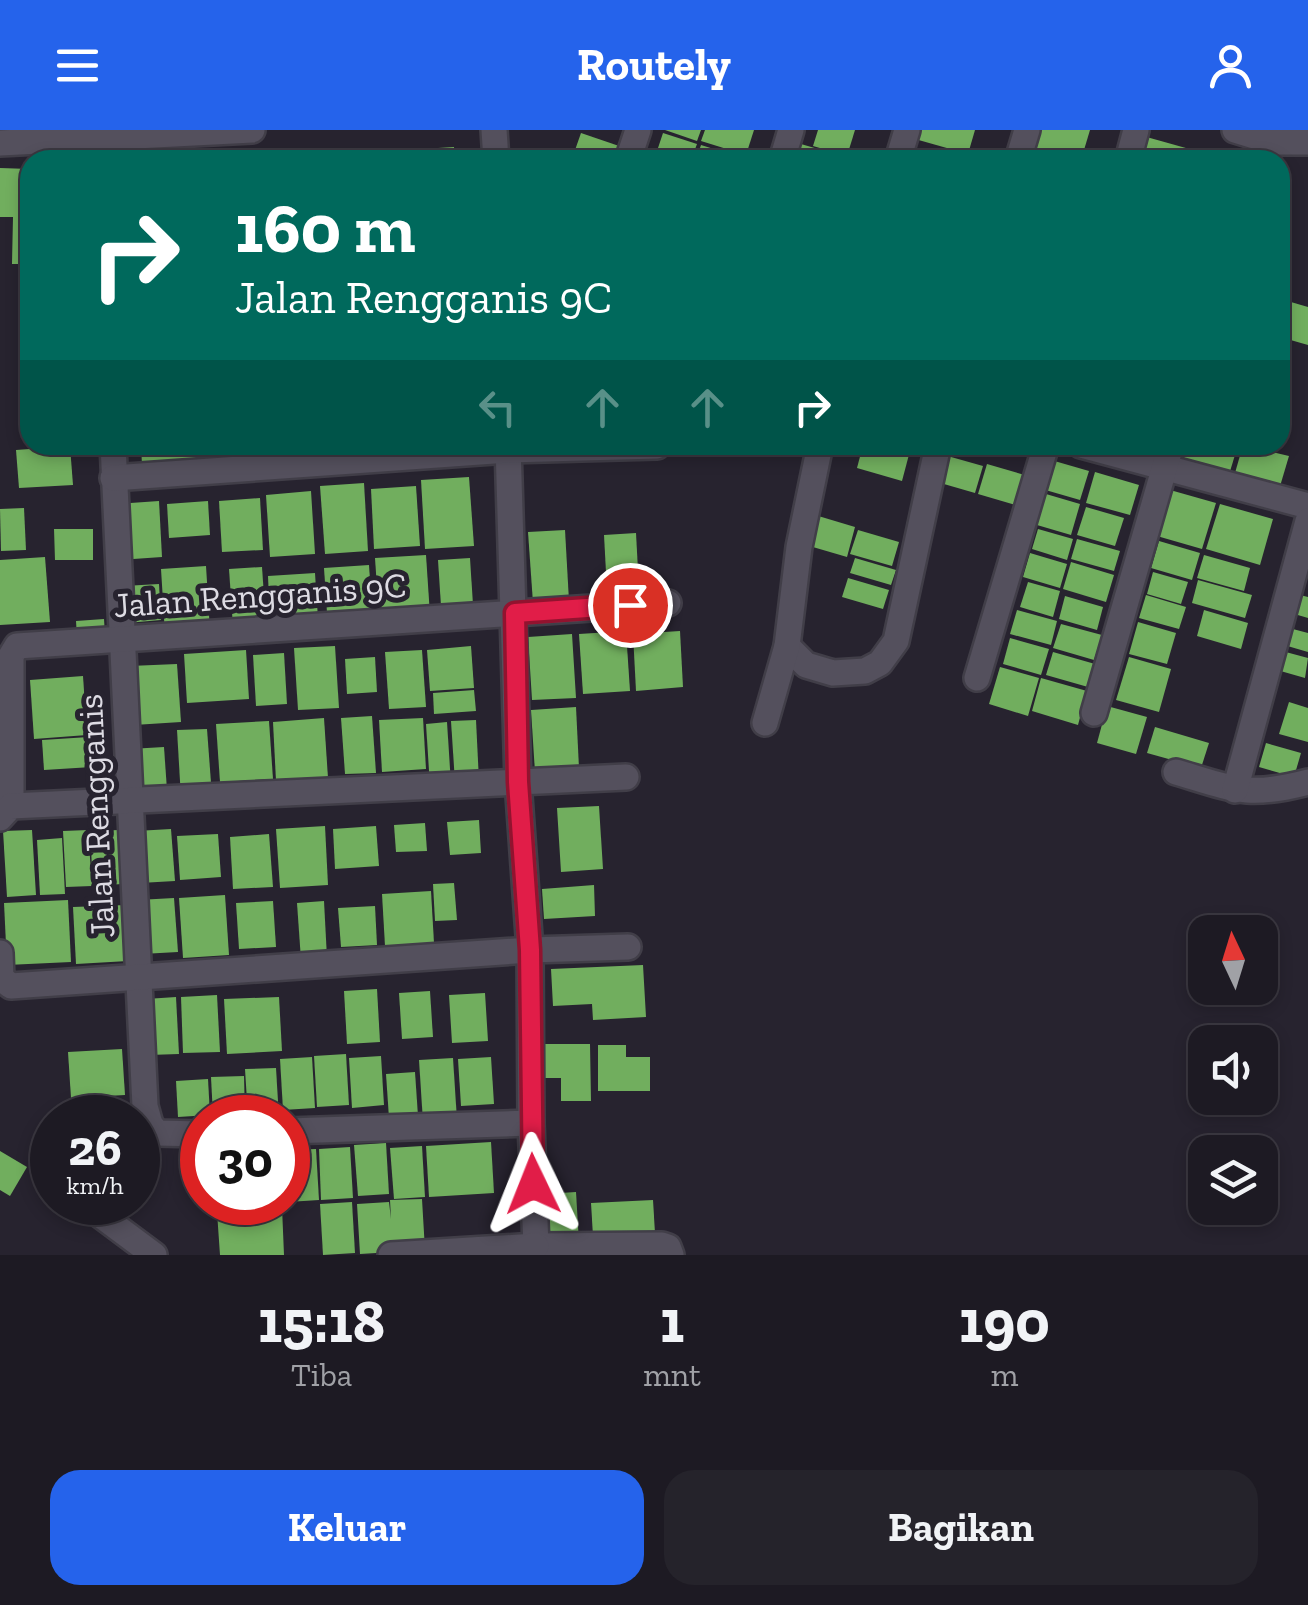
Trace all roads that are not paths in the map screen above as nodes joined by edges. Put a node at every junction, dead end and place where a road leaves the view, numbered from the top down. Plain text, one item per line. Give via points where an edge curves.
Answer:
1 (252, 130) edge
2 (1234, 130) edge
3 (101, 142) edge
4 (1308, 142) edge
5 (0, 143) edge
6 (1269, 150) edge
7 (1275, 150) edge
8 (113, 455) edge
9 (416, 455) edge
10 (508, 455) edge
11 (818, 455) edge
12 (936, 455) edge
13 (1043, 455) edge
14 (1167, 456) edge
15 (113, 478) junction
16 (1307, 505) edge
17 (668, 602) dead end
18 (515, 613) junction
19 (121, 640) junction
20 (787, 646) junction
21 (976, 678) dead end
22 (1094, 713) dead end
23 (765, 723) dead end
24 (1176, 772) dead end
25 (626, 777) dead end
26 (518, 782) junction
27 (1308, 782) edge
28 (1236, 790) junction
29 (129, 801) junction
30 (6, 812) edge
31 (628, 947) dead end
32 (530, 950) junction
33 (0, 954) edge
34 (140, 976) junction
35 (531, 1123) junction
36 (310, 1130) edge
37 (180, 1134) edge
38 (114, 1225) edge
39 (536, 1246) junction
40 (154, 1255) edge
41 (391, 1255) edge
42 (672, 1255) edge

1 - 3 street
2 - 6 street
3 - 5 street
4 - 7 street
8 - 15 street, Jalan Rengganis
9 - 15 street
10 - 18 street
11 - 20 street
12 - 20 street via 896,640 880,663 833,674 806,665
13 - 21 street
14 - 16 street
14 - 22 street
15 - 19 street, Jalan Rengganis
16 - 28 street
17 - 18 street, Jalan Rengganis 9C
18 - 19 street, Jalan Rengganis 9C
18 - 26 street
19 - 29 street, Jalan Rengganis
19 - 30 street, Jalan Rengganis 9C via 14,650
20 - 23 street
24 - 28 street
25 - 26 street
26 - 29 street
26 - 32 street
27 - 28 street via 1262,793
29 - 30 street
29 - 34 street, Jalan Rengganis
31 - 32 street
32 - 34 street
32 - 35 street
33 - 34 street via 2,978 10,986
34 - 37 street, Jalan Rengganis via 150,1124 157,1133
35 - 36 street
35 - 39 street
38 - 40 street
39 - 41 street
39 - 42 street via 662,1246

